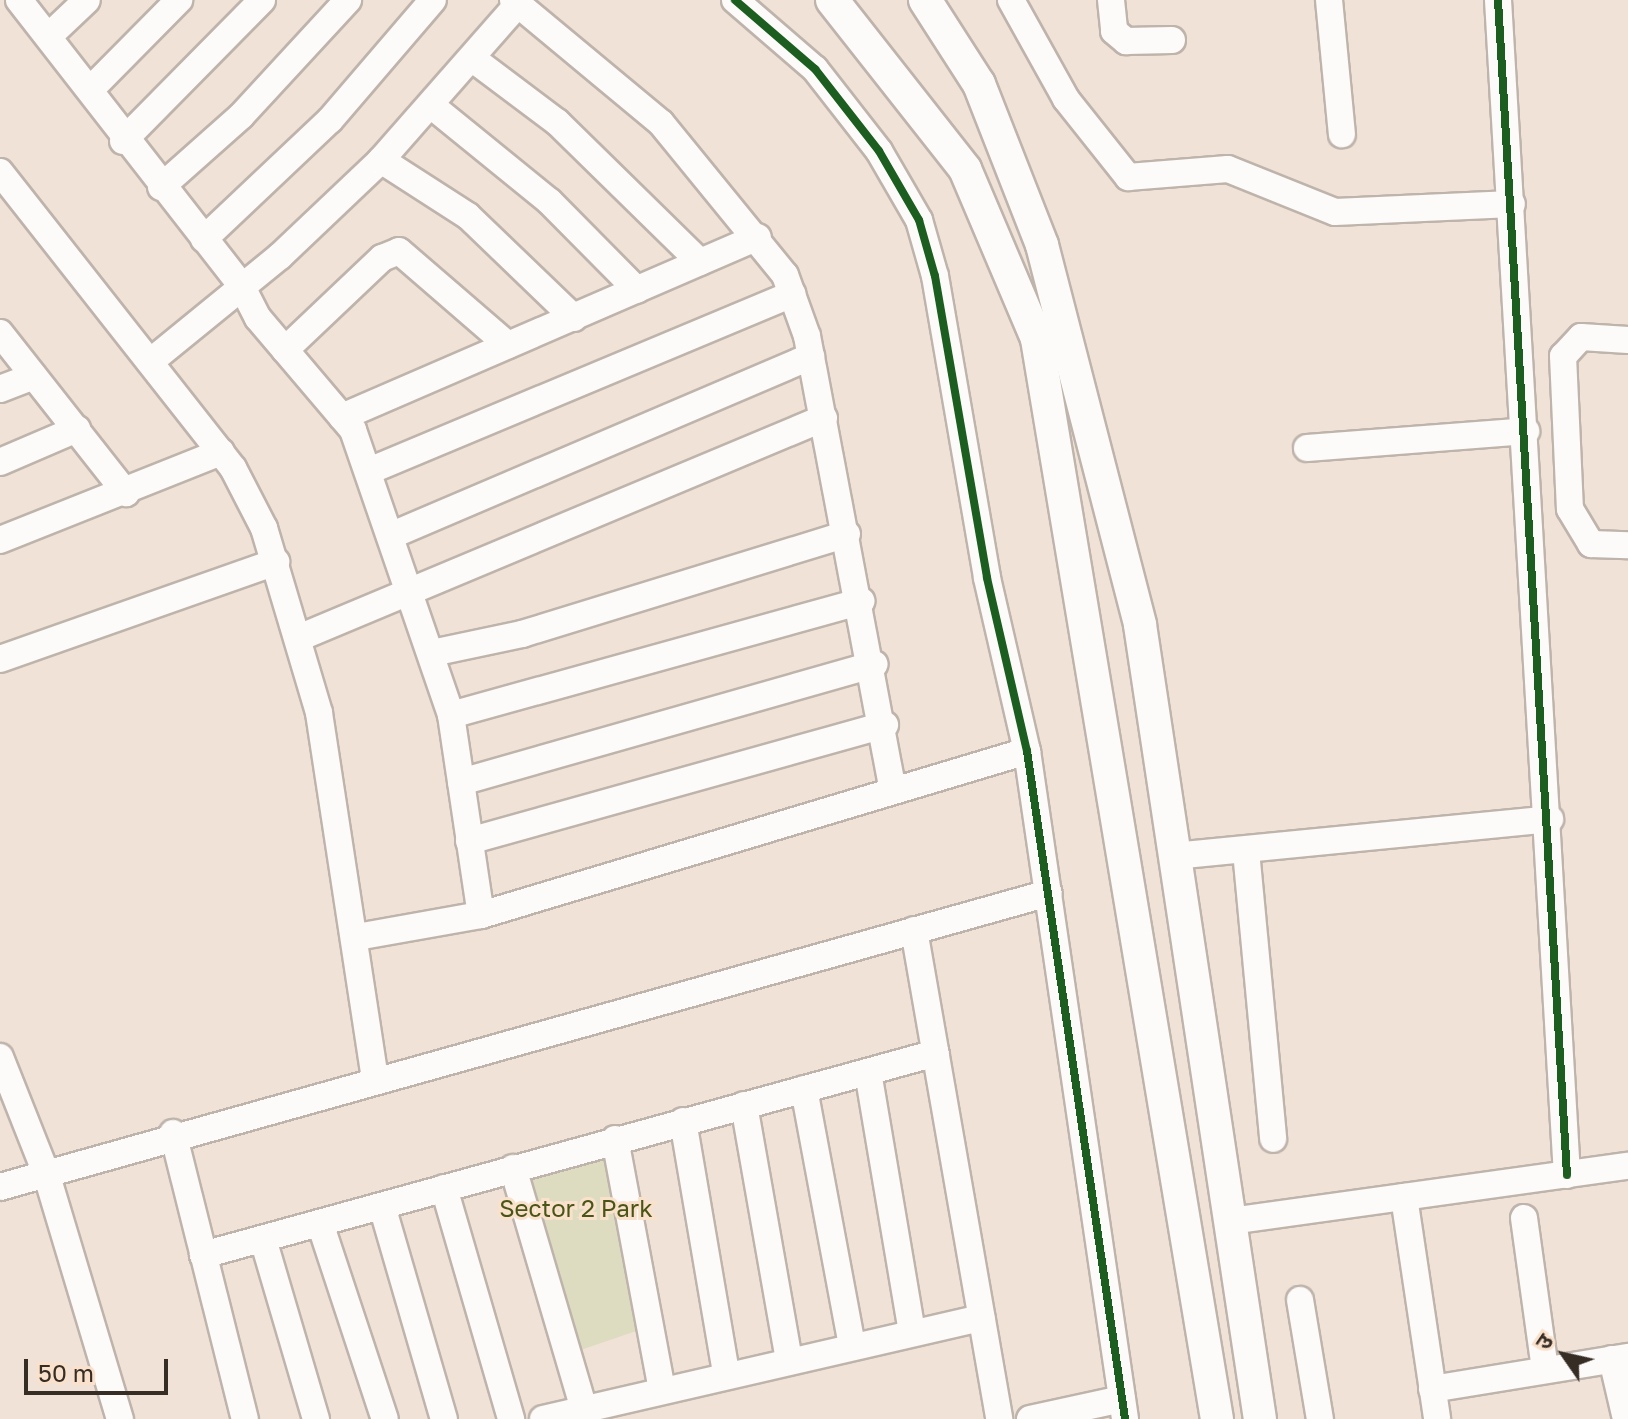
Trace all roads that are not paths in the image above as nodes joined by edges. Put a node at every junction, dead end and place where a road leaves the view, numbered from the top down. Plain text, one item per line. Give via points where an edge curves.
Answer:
1 (19, 0) edge
2 (87, 0) edge
3 (179, 0) edge
4 (262, 0) edge
5 (348, 0) edge
6 (433, 0) edge
7 (735, 0) edge
8 (832, 0) edge
9 (925, 0) edge
10 (950, 0) edge
11 (1011, 0) edge
12 (1111, 0) edge
13 (1329, 0) edge
14 (1498, 0) edge
15 (515, 2) edge
16 (49, 36) junction
17 (1172, 40) dead end
18 (954, 42) junction
19 (473, 59) junction
20 (90, 90) junction
21 (432, 106) junction
22 (1342, 134) dead end
23 (123, 141) junction
24 (381, 160) junction
25 (0, 172) edge
26 (161, 187) junction
27 (1512, 204) junction
28 (758, 237) junction
29 (204, 239) junction
30 (700, 262) junction
31 (241, 285) junction
32 (637, 290) junction
33 (792, 294) junction
34 (574, 318) junction
35 (0, 333) edge
36 (1628, 340) edge
37 (508, 345) junction
38 (285, 350) junction
39 (811, 356) junction
40 (150, 362) junction
41 (34, 376) junction
42 (0, 389) edge
43 (342, 417) junction
44 (824, 418) junction
45 (77, 429) junction
46 (1526, 431) junction
47 (1307, 448) dead end
48 (221, 452) junction
49 (0, 462) edge
50 (369, 471) junction
51 (126, 493) junction
52 (847, 534) junction
53 (390, 536) junction
54 (0, 540) edge
55 (1628, 545) edge
56 (276, 562) junction
57 (408, 596) junction
58 (861, 601) junction
59 (301, 637) junction
60 (432, 653) junction
61 (0, 659) edge
62 (874, 664) junction
63 (451, 715) junction
64 (885, 725) junction
65 (1027, 751) junction
66 (461, 782) junction
67 (893, 790) junction
68 (1550, 819) junction
69 (469, 841) junction
70 (1246, 851) junction
71 (1174, 856) junction
72 (1049, 893) junction
73 (481, 915) junction
74 (914, 930) junction
75 (357, 937) junction
76 (936, 1053) junction
77 (0, 1057) edge
78 (868, 1072) junction
79 (375, 1077) junction
80 (804, 1089) junction
81 (744, 1105) junction
82 (683, 1121) junction
83 (173, 1133) junction
84 (615, 1139) junction
85 (1273, 1139) dead end
86 (1628, 1166) edge
87 (513, 1168) junction
88 (1567, 1175) junction
89 (47, 1176) junction
90 (0, 1187) edge
91 (444, 1188) junction
92 (1404, 1197) junction
93 (382, 1206) junction
94 (1524, 1218) dead end
95 (1230, 1221) junction
96 (320, 1223) junction
97 (263, 1239) junction
98 (203, 1255) junction
99 (1300, 1300) dead end
100 (982, 1318) junction
101 (912, 1332) junction
102 (852, 1345) junction
103 (1620, 1358) edge
104 (789, 1359) junction
105 (1545, 1370) junction
106 (726, 1373) junction
107 (1432, 1389) junction
108 (662, 1390) junction
109 (584, 1409) junction
110 (1123, 1409) edge
111 (120, 1419) edge
112 (245, 1419) edge
113 (316, 1419) edge
114 (385, 1419) edge
115 (444, 1419) edge
116 (511, 1419) edge
117 (543, 1419) edge
118 (999, 1419) edge
119 (1030, 1419) edge
120 (1217, 1419) edge
121 (1260, 1419) edge
122 (1320, 1419) edge
123 (1437, 1419) edge
124 (1626, 1419) edge

1 - 16 street
2 - 16 street
3 - 20 street
4 - 23 street
5 - 26 street via 241,116
6 - 29 street via 330,120
7 - 65 street via 847,106 919,220
8 - 120 main road via 965,169 1037,339
9 - 18 main road
10 - 18 main road
11 - 27 street via 1066,99 1128,177 1228,169 1335,212
12 - 17 street via 1114,31 1126,41
13 - 22 street
14 - 27 street
15 - 19 street
15 - 28 street via 661,123
16 - 20 street
18 - 71 main road via 1008,146 1042,245 1140,625
19 - 21 street
19 - 30 street via 557,122
20 - 23 street
21 - 24 street
21 - 32 street via 549,201
23 - 26 street
24 - 31 street
24 - 34 street via 468,216
25 - 40 street
26 - 29 street
27 - 46 street
28 - 30 street
28 - 33 street
29 - 31 street
30 - 32 street
31 - 38 street
31 - 40 street
32 - 34 street
33 - 39 street
33 - 50 street
34 - 37 street
35 - 41 street
36 - 55 street via 1581,337 1563,356 1570,509 1591,544
37 - 38 street via 399,251
37 - 43 street
38 - 43 street
39 - 44 street
39 - 53 street
40 - 48 street
41 - 42 street
41 - 45 street
43 - 50 street
44 - 52 street
44 - 57 street
45 - 49 street
45 - 51 street
46 - 47 street
46 - 68 street
48 - 51 street
48 - 56 street
50 - 53 street
51 - 54 street
52 - 58 street
52 - 60 street via 522,634
53 - 57 street
56 - 59 street
56 - 61 street
57 - 59 street
57 - 60 street
58 - 62 street
58 - 63 street
59 - 75 street
60 - 63 street
62 - 64 street
62 - 66 street
63 - 66 street
64 - 67 street
64 - 69 street
65 - 67 street
65 - 72 street
66 - 69 street
67 - 73 street
68 - 70 street
68 - 88 street
69 - 73 street
70 - 71 street
70 - 85 street
71 - 95 main road
72 - 74 street
72 - 110 street via 1054,969
73 - 75 street
74 - 76 street
74 - 79 street
75 - 79 street
76 - 78 street
76 - 100 street
77 - 89 street
78 - 80 street
78 - 101 street
79 - 83 street
80 - 81 street
80 - 102 street
81 - 82 street
81 - 104 street
82 - 84 street
82 - 106 street
83 - 89 street
83 - 98 street
84 - 87 street
84 - 108 street
86 - 88 street
87 - 91 street
87 - 109 street
88 - 92 street
89 - 90 street
89 - 111 street
91 - 93 street
91 - 116 street
92 - 95 street
92 - 107 street
93 - 96 street
93 - 115 street
94 - 105 street
95 - 121 main road
96 - 97 street
96 - 114 street
97 - 98 street
97 - 113 street
98 - 112 street
99 - 122 street
100 - 101 street
100 - 118 street
101 - 102 street
102 - 104 street
103 - 105 street
103 - 124 street
104 - 106 street
105 - 107 street
106 - 108 street
107 - 123 street
108 - 109 street
109 - 117 street
110 - 119 street

